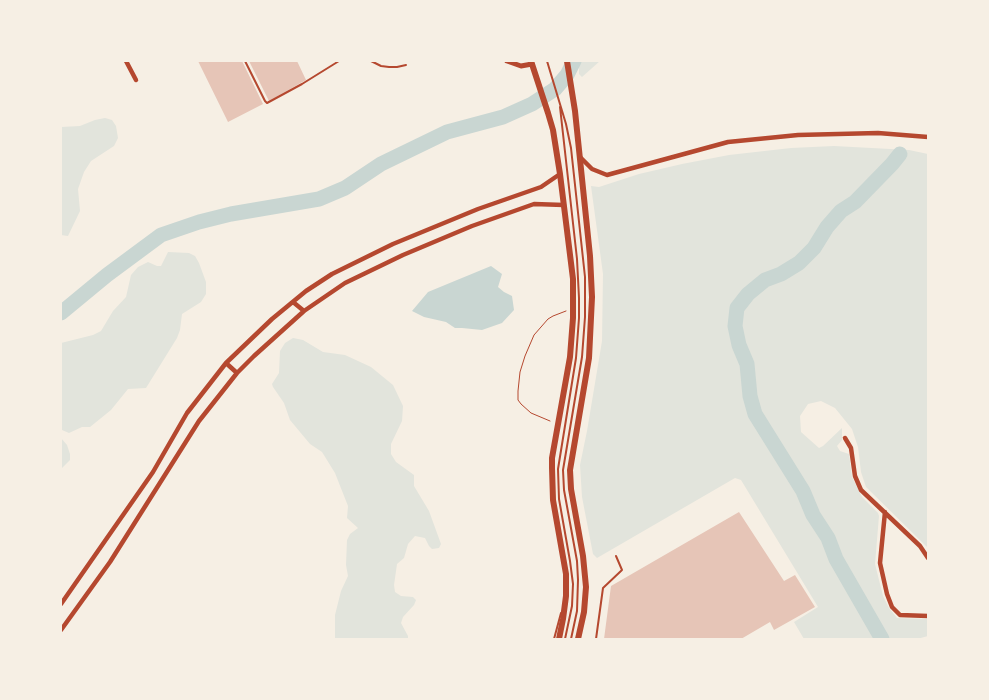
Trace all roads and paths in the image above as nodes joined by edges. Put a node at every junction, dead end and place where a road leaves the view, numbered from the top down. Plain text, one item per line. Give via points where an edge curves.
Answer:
1 (126, 61) edge
2 (245, 61) edge
3 (338, 61) edge
4 (370, 61) edge
5 (507, 61) edge
6 (546, 61) edge
7 (567, 61) edge
8 (533, 62) edge
9 (516, 63) edge
10 (406, 65) dead end
11 (136, 80) dead end
12 (559, 102) junction
13 (928, 137) edge
14 (579, 156) junction
15 (560, 174) junction
16 (564, 205) junction
17 (293, 302) junction
18 (573, 310) junction
19 (304, 311) junction
20 (226, 363) junction
21 (237, 373) junction
22 (558, 423) junction
23 (845, 438) dead end
24 (885, 512) junction
25 (616, 556) dead end
26 (928, 558) edge
27 (566, 574) junction
28 (61, 604) edge
29 (928, 616) edge
30 (61, 630) edge
31 (554, 639) edge
32 (559, 639) edge
33 (565, 639) edge
34 (571, 639) edge
35 (578, 639) edge
36 (596, 639) edge

1 - 11 street
2 - 3 lane via 267,103
4 - 10 lane via 389,68
5 - 9 street
6 - 12 lane
7 - 14 main road
8 - 9 street via 526,66
8 - 15 main road via 553,130
12 - 33 lane via 579,298 576,358 558,468 559,500 573,584
12 - 34 lane via 571,148 585,297 582,357 563,470 578,580 577,611
13 - 14 street via 878,132 728,142 606,175 592,169
14 - 35 main road via 592,304 589,358 570,470 570,489 586,587
15 - 16 main road
15 - 17 street via 542,187 394,244 332,274
16 - 18 main road via 573,279
16 - 19 street via 534,204 472,226 345,283
17 - 19 street
17 - 20 street
18 - 22 main road via 570,357
18 - 22 path via 552,316 538,329 520,372 518,400 531,413
19 - 21 street
20 - 21 street
20 - 28 street via 187,413 153,472
21 - 30 street via 200,421 110,562
22 - 27 main road via 552,458 552,490
23 - 24 street via 851,448 855,476 861,490
24 - 26 street
24 - 29 street via 880,564 892,607 900,614
25 - 36 lane via 622,570 603,588
27 - 31 lane via 564,600
27 - 32 main road

